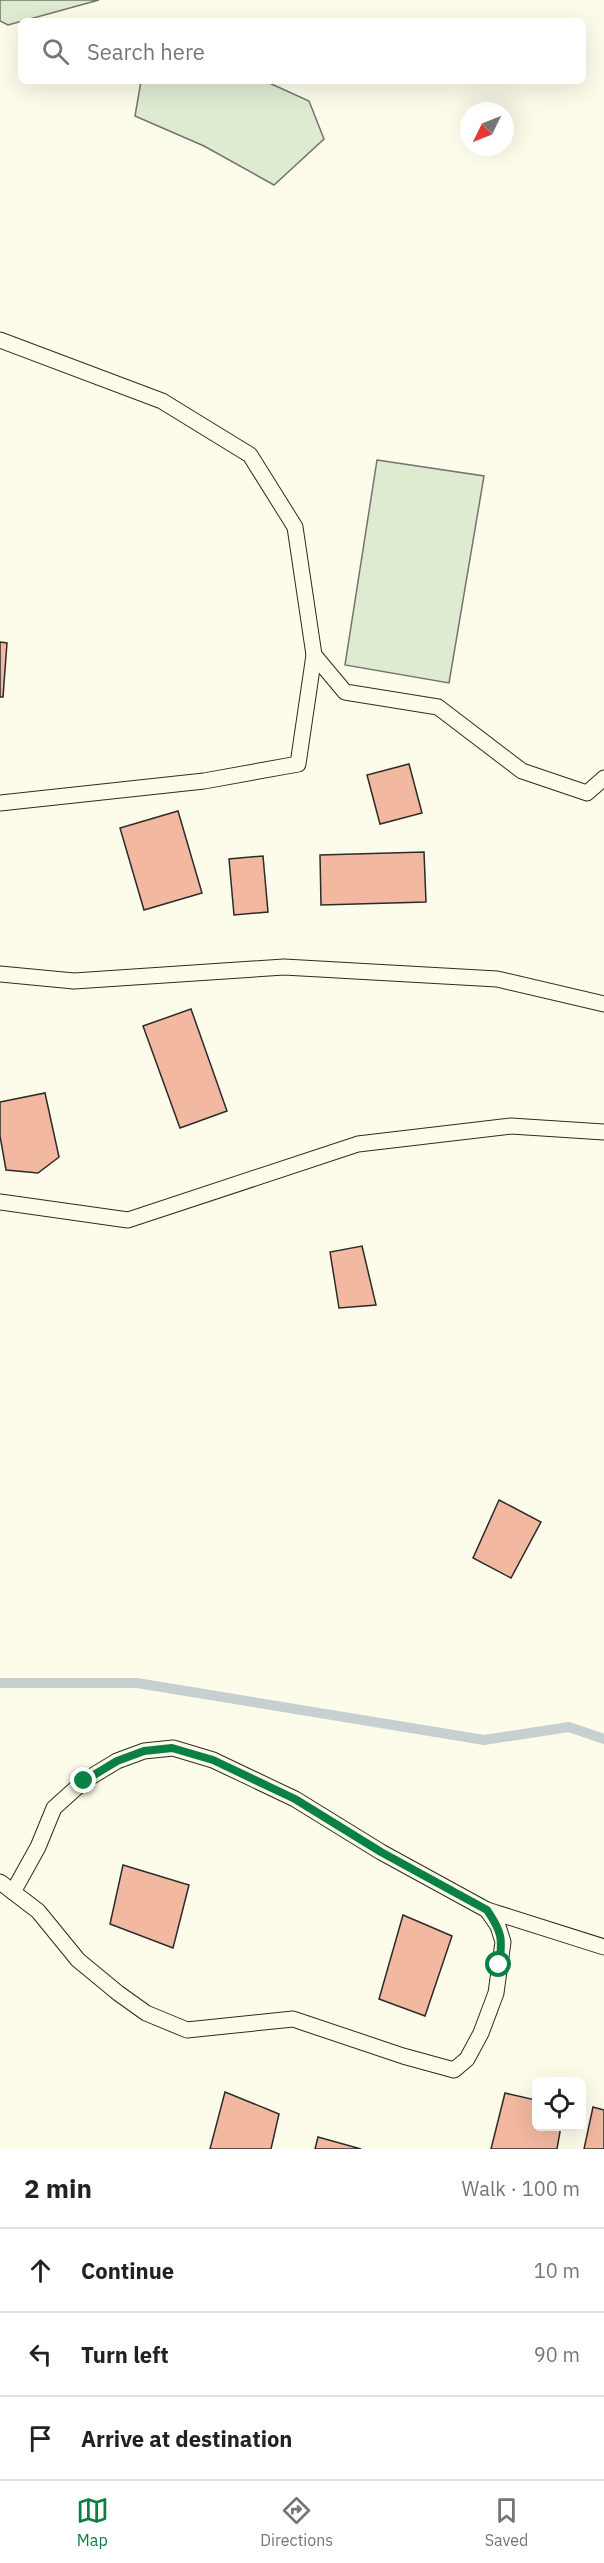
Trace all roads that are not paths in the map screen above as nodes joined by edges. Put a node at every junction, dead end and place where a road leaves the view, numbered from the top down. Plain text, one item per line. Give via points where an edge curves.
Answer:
1 (0, 340) edge
2 (314, 655) junction
3 (604, 778) edge
4 (0, 803) edge
5 (0, 974) edge
6 (604, 1004) edge
7 (604, 1132) edge
8 (0, 1202) edge
9 (0, 1882) edge
10 (13, 1892) junction
11 (487, 1910) junction
12 (604, 1947) edge

1 - 2 lane via 162,401 250,455 295,527
2 - 3 lane via 345,692 438,707 522,771 587,793
2 - 4 lane via 298,764 204,781
5 - 6 lane via 74,981 284,967 497,979
7 - 8 lane via 511,1126 358,1144 128,1221
9 - 10 lane
10 - 11 lane via 54,1808 84,1781 117,1761 144,1751 172,1748 213,1760 295,1799
10 - 11 lane via 38,1911 78,1960 118,1993 146,2013 187,2031 293,2019 454,2070 467,2059 496,1993 503,1942
11 - 12 lane

